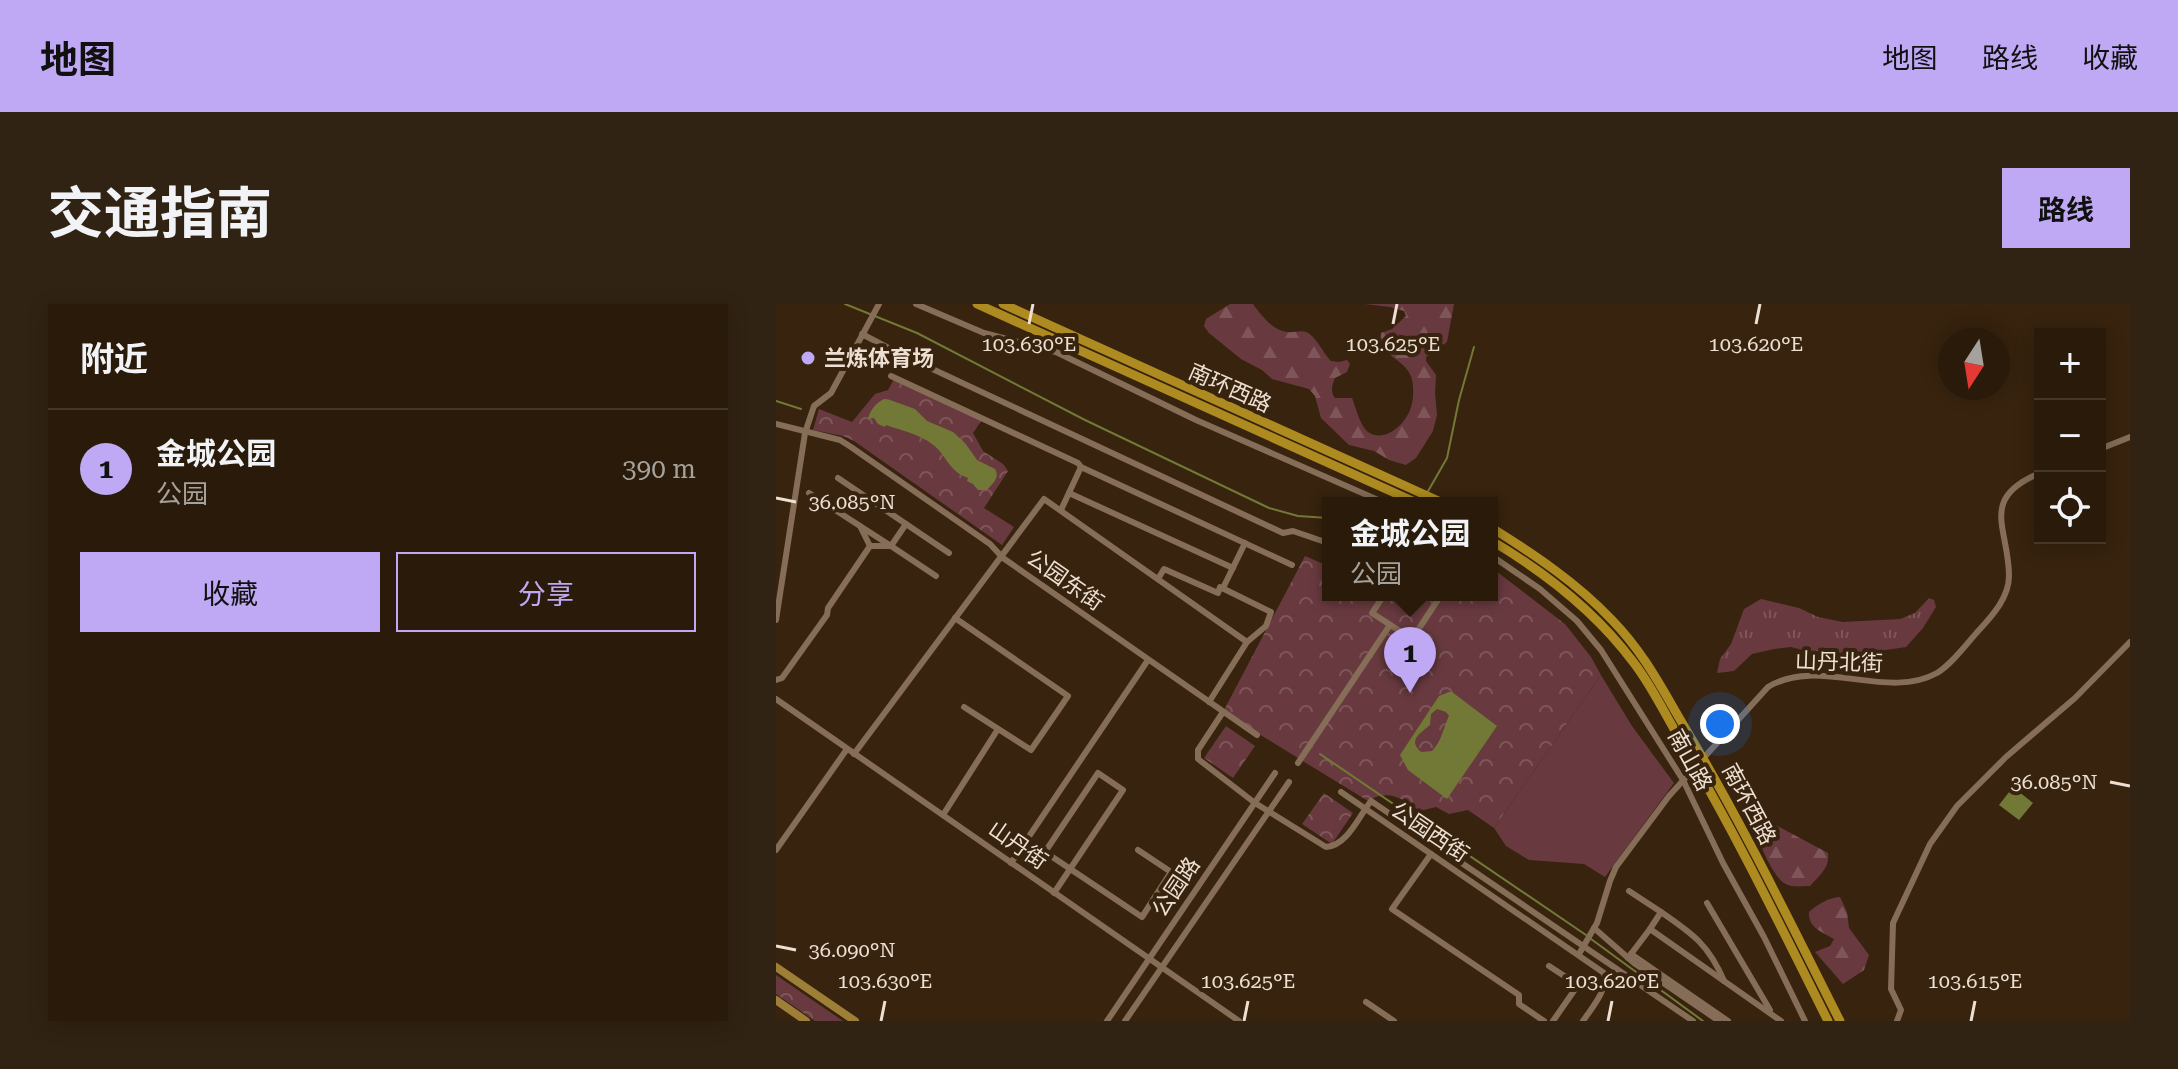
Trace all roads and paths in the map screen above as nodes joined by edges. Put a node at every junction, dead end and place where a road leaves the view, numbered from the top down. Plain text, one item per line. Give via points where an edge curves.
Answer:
1 (879, 304) edge
2 (916, 304) edge
3 (977, 304) edge
4 (1003, 304) edge
5 (864, 330) junction
6 (891, 376) dead end
7 (776, 424) edge
8 (805, 433) junction
9 (2130, 437) edge
10 (2106, 447) edge
11 (1081, 467) junction
12 (2034, 476) edge
13 (838, 478) dead end
14 (1388, 485) junction
15 (809, 493) dead end
16 (1069, 493) junction
17 (1370, 497) edge
18 (1407, 497) edge
19 (1426, 497) edge
20 (1061, 510) junction
21 (906, 524) junction
22 (860, 526) junction
23 (1498, 532) edge
24 (1322, 541) edge
25 (1245, 543) junction
26 (1498, 544) edge
27 (870, 546) junction
28 (891, 546) junction
29 (949, 553) dead end
30 (1001, 556) junction
31 (1498, 560) edge
32 (1292, 565) dead end
33 (1233, 568) junction
34 (936, 576) dead end
35 (1158, 579) junction
36 (1223, 588) junction
37 (1380, 601) edge
38 (1437, 601) edge
39 (955, 618) junction
40 (776, 620) edge
41 (1390, 625) junction
42 (1247, 642) junction
43 (2130, 642) edge
44 (1148, 660) junction
45 (776, 680) edge
46 (776, 699) edge
47 (1209, 702) junction
48 (964, 707) dead end
49 (1223, 712) junction
50 (998, 729) junction
51 (1257, 735) dead end
52 (847, 749) junction
53 (854, 754) junction
54 (1696, 755) junction
55 (1298, 763) dead end
56 (1705, 770) junction
57 (1275, 773) dead end
58 (1683, 780) junction
59 (1289, 782) dead end
60 (1341, 792) dead end
61 (1255, 803) junction
62 (1365, 809) junction
63 (1268, 812) junction
64 (943, 815) junction
65 (776, 850) edge
66 (1138, 850) dead end
67 (1431, 854) junction
68 (1011, 863) junction
69 (1070, 869) junction
70 (1629, 891) dead end
71 (1054, 893) junction
72 (1707, 903) dead end
73 (1661, 912) junction
74 (1179, 916) junction
75 (1191, 924) junction
76 (1594, 928) junction
77 (1650, 929) junction
78 (1584, 945) junction
79 (1579, 954) junction
80 (1629, 956) junction
81 (1150, 959) junction
82 (1549, 966) dead end
83 (776, 967) edge
84 (1161, 968) junction
85 (1724, 981) junction
86 (776, 1000) edge
87 (1366, 1002) dead end
88 (1773, 1015) junction
89 (806, 1021) edge
90 (855, 1021) edge
91 (1107, 1021) edge
92 (1125, 1021) edge
93 (1239, 1021) edge
94 (1394, 1021) edge
95 (1544, 1021) edge
96 (1553, 1021) edge
97 (1583, 1021) edge
98 (1693, 1021) edge
99 (1719, 1021) edge
100 (1728, 1021) edge
101 (1781, 1021) edge
102 (1805, 1021) edge
103 (1828, 1021) edge
104 (1840, 1021) edge
105 (1897, 1021) edge

1 - 5 street
2 - 17 street via 984,333 1056,352
3 - 14 highway, 南环西路
4 - 14 highway, 南环西路
5 - 8 street via 831,393 814,406
5 - 24 street via 896,352 1283,533
6 - 11 street
7 - 8 street, 公园东街
8 - 30 street, 公园东街 via 840,440
8 - 40 street
9 - 10 street
11 - 16 street
11 - 25 street
12 - 58 street, 山丹北街 via 2015,486 2002,508 2009,577 2000,604 1940,672 1902,683 1826,676 1777,681
13 - 21 street
14 - 18 highway, 南环西路
14 - 19 highway, 南环西路
15 - 22 street
16 - 20 street
16 - 33 street
20 - 30 street via 1044,499
20 - 35 street
21 - 28 street
21 - 29 street
22 - 27 street
22 - 28 street
23 - 54 highway, 南环西路 via 1577,587 1612,620 1645,658
25 - 32 street
25 - 33 street
26 - 54 highway, 南环西路 via 1570,594 1601,625 1636,664
27 - 28 street
27 - 45 street via 827,615
28 - 34 street
30 - 39 street
30 - 44 street, 公园东街
31 - 58 street, 南山路 via 1577,621
33 - 36 street
35 - 36 street via 1164,569 1218,593
35 - 42 street
36 - 42 street via 1271,612 1266,626
37 - 41 street via 1372,613
38 - 41 street via 1412,639
39 - 50 street via 1068,696 1031,750
39 - 53 street
41 - 55 street
42 - 47 street
43 - 105 street via 1957,806 1930,844 1893,923 1891,989 1901,1010
44 - 47 street, 公园东街
44 - 68 street
46 - 52 street, 山丹街
47 - 49 street, 公园东街
48 - 50 street
49 - 51 street, 公园东街
49 - 61 street via 1197,757
50 - 64 street
52 - 53 street, 山丹街
52 - 65 street
53 - 64 street, 山丹街
54 - 56 highway, 南环西路
56 - 103 highway, 南环西路
56 - 104 highway, 南环西路 via 1721,787
57 - 61 street, 公园路
58 - 76 street, 山丹北街 via 1616,867
58 - 102 street, 南山路
59 - 63 street, 公园路
60 - 62 street
61 - 63 street
61 - 74 street, 公园路
62 - 63 street, 公园西街 via 1331,847
62 - 67 street, 公园西街
62 - 78 street via 1371,801
63 - 75 street, 公园路
64 - 68 street, 山丹街
66 - 69 street via 1171,872 1142,917
67 - 79 street, 公园西街
67 - 95 street via 1392,909 1519,995 1519,1004
68 - 71 street, 山丹街
69 - 69 street via 1123,790 1098,773 1045,852
69 - 71 street
70 - 73 street
71 - 81 street, 山丹街
72 - 88 street
73 - 77 street
73 - 85 street via 1694,934 1715,959
74 - 75 street
74 - 81 street, 公园路
75 - 84 street, 公园路
76 - 78 street, 山丹北街
76 - 80 street
77 - 80 street
77 - 85 street
78 - 79 street, 山丹北街
78 - 98 street
79 - 97 street via 1604,973 1606,984
80 - 99 street
80 - 100 street
81 - 84 street, 山丹街
81 - 91 street, 公园路
82 - 96 street via 1578,985
83 - 90 main road
84 - 92 street, 公园路
84 - 93 street, 山丹街
85 - 88 street
86 - 89 main road
87 - 94 street
88 - 101 street

